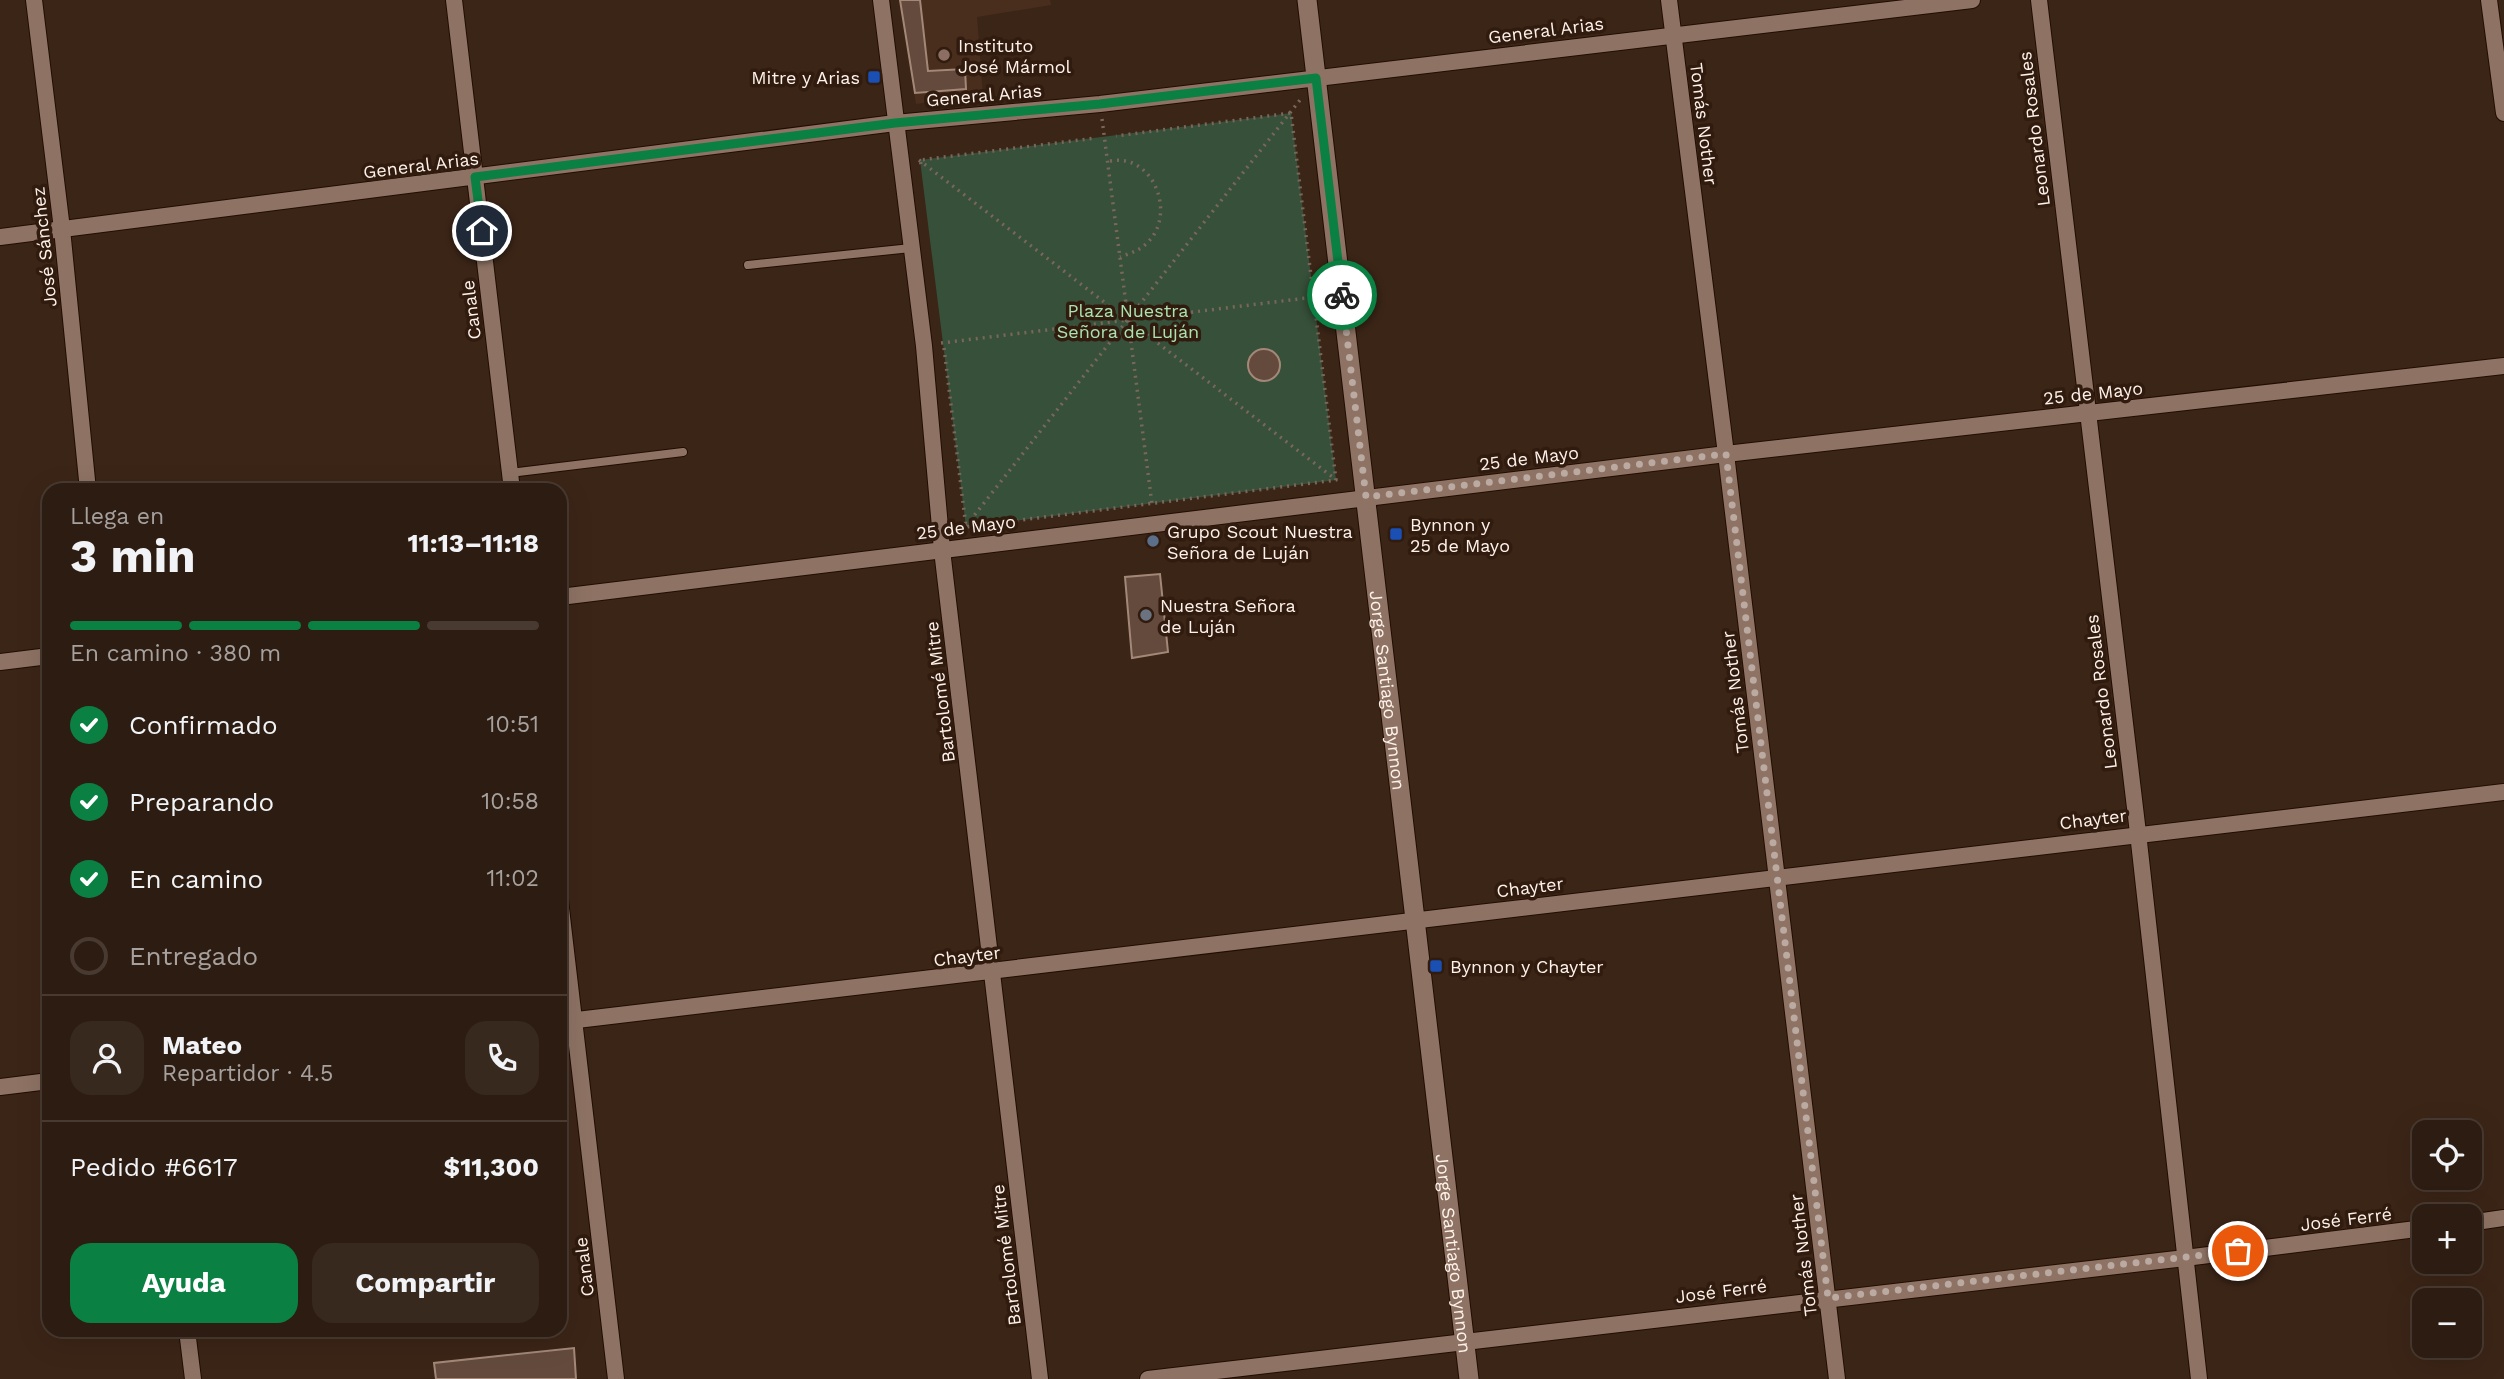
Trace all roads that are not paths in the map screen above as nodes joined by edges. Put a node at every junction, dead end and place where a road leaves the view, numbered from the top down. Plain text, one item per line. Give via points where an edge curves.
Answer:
1 (34, 0) edge
2 (454, 0) edge
3 (881, 0) edge
4 (1307, 0) edge
5 (1669, 0) edge
6 (1972, 0) edge
7 (2039, 0) edge
8 (2490, 0) edge
9 (1673, 34) junction
10 (1316, 78) junction
11 (2504, 113) edge
12 (895, 123) junction
13 (475, 177) junction
14 (62, 229) junction
15 (0, 237) edge
16 (911, 248) junction
17 (748, 265) dead end
18 (2504, 366) edge
19 (2087, 414) junction
20 (683, 452) dead end
21 (1726, 454) junction
22 (510, 473) junction
23 (88, 483) edge
24 (511, 483) edge
25 (1366, 497) junction
26 (942, 550) junction
27 (567, 596) edge
28 (42, 657) edge
29 (0, 662) edge
30 (2504, 792) edge
31 (2138, 833) junction
32 (1777, 876) junction
33 (1415, 921) junction
34 (992, 972) junction
35 (567, 1021) edge
36 (42, 1082) edge
37 (0, 1087) edge
38 (2504, 1218) edge
39 (2482, 1221) edge
40 (2412, 1230) edge
41 (2185, 1258) junction
42 (1828, 1298) junction
43 (188, 1337) edge
44 (1465, 1341) junction
45 (193, 1379) edge
46 (616, 1379) edge
47 (1040, 1379) edge
48 (1148, 1379) edge
49 (1469, 1379) edge
50 (1837, 1379) edge
51 (2199, 1379) edge

1 - 14 street, José Sánchez
2 - 13 street, Canale
3 - 12 street, Bartolomé Mitre
4 - 10 street, Jorge Santiago Bynnon
5 - 9 street, Tomás Nother
6 - 9 street, General Arias
7 - 19 street, Leonardo Rosales
8 - 11 street
9 - 10 street, General Arias
9 - 21 street, Tomás Nother
10 - 12 street, General Arias
10 - 25 street, Jorge Santiago Bynnon
12 - 13 street, General Arias
12 - 16 street, Bartolomé Mitre
13 - 14 street, General Arias
13 - 22 street, Canale
14 - 15 street, General Arias
14 - 23 street, José Sánchez
16 - 17 lane
16 - 26 street, Bartolomé Mitre
18 - 19 street, 25 de Mayo
19 - 21 street, 25 de Mayo
19 - 31 street, Leonardo Rosales
20 - 22 lane
21 - 25 street, 25 de Mayo
21 - 32 street, Tomás Nother
22 - 24 street, Canale
25 - 26 street, 25 de Mayo
25 - 33 street, Jorge Santiago Bynnon
26 - 27 street, 25 de Mayo
26 - 34 street, Bartolomé Mitre
28 - 29 street
30 - 31 street, Chayter
31 - 32 street, Chayter
31 - 41 street, Leonardo Rosales
32 - 33 street, Chayter
32 - 42 street, Tomás Nother
33 - 34 street, Chayter
33 - 44 street, Jorge Santiago Bynnon
34 - 35 street, Chayter
34 - 47 street, Bartolomé Mitre
35 - 46 street, Canale
36 - 37 street
38 - 39 street
40 - 41 street, José Ferré
41 - 42 street, José Ferré
41 - 51 street, Leonardo Rosales
42 - 44 street, José Ferré
42 - 50 street, Tomás Nother
43 - 45 street
44 - 48 street, José Ferré
44 - 49 street, Jorge Santiago Bynnon

